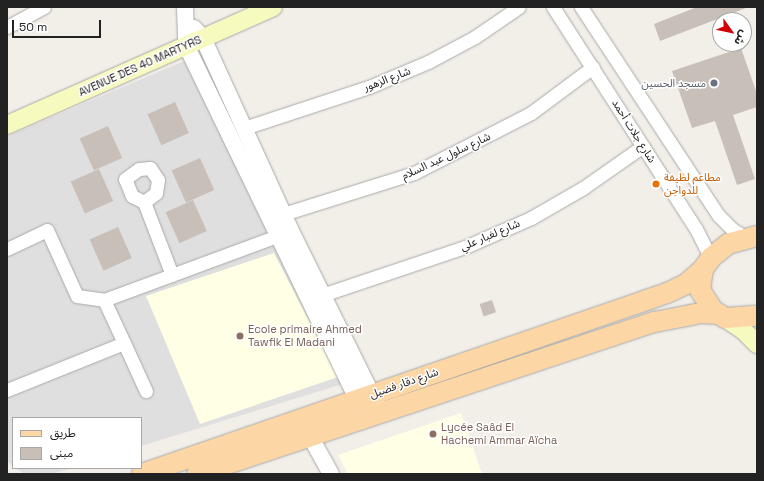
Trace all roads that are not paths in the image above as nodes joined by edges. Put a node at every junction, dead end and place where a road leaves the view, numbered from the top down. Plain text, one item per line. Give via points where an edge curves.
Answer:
1 (44, 7) edge
2 (274, 7) edge
3 (519, 7) edge
4 (553, 7) edge
5 (581, 7) edge
6 (186, 14) edge
7 (7, 27) edge
8 (203, 38) junction
9 (186, 45) junction
10 (594, 67) junction
11 (7, 125) edge
12 (244, 128) junction
13 (643, 146) junction
14 (144, 202) dead end
15 (283, 214) junction
16 (284, 233) junction
17 (751, 236) edge
18 (7, 250) edge
19 (707, 264) junction
20 (172, 275) junction
21 (322, 295) junction
22 (104, 300) junction
23 (722, 316) junction
24 (757, 316) edge
25 (124, 343) junction
26 (757, 344) edge
27 (7, 390) edge
28 (146, 391) dead end
29 (365, 396) junction
30 (374, 416) junction
31 (310, 436) junction
32 (142, 474) edge
33 (197, 474) edge
34 (331, 474) edge

1 - 7 street
2 - 8 main road, AVENUE DES 40 MARTYRS
3 - 12 street, شارع الزهور via 474,37 428,62 370,86
4 - 10 street, شارع جلات أحمد
5 - 17 street, شارع جلات أحمد via 714,210 733,230
6 - 8 street
6 - 9 street
8 - 9 main road, AVENUE DES 40 MARTYRS
8 - 12 street
9 - 11 main road, AVENUE DES 40 MARTYRS
9 - 16 street
10 - 13 street, شارع جلات أحمد
10 - 15 street, شارع سلول عبد السلام via 531,113 414,173
12 - 15 street
13 - 19 street, شارع جلات أحمد via 696,229
13 - 21 street, شارع لغبار علي via 583,188 531,218 464,247
14 - 20 street
15 - 16 street
16 - 20 street
16 - 21 street
16 - 29 street
17 - 19 main road, شارع دقار فضيل via 728,244
18 - 22 street via 47,230 77,296
19 - 23 main road via 700,290 705,301
19 - 29 main road, شارع دقار فضيل via 686,284 667,293
20 - 22 street
21 - 29 street
22 - 25 street
23 - 24 main road, شارع دقار فضيل
23 - 26 main road via 743,330
23 - 30 main road, شارع دقار فضيل via 682,316 656,322
25 - 27 street
25 - 28 street
29 - 30 street
29 - 32 main road, شارع دقار فضيل
30 - 31 main road, شارع دقار فضيل
31 - 33 main road, شارع دقار فضيل
31 - 34 street

